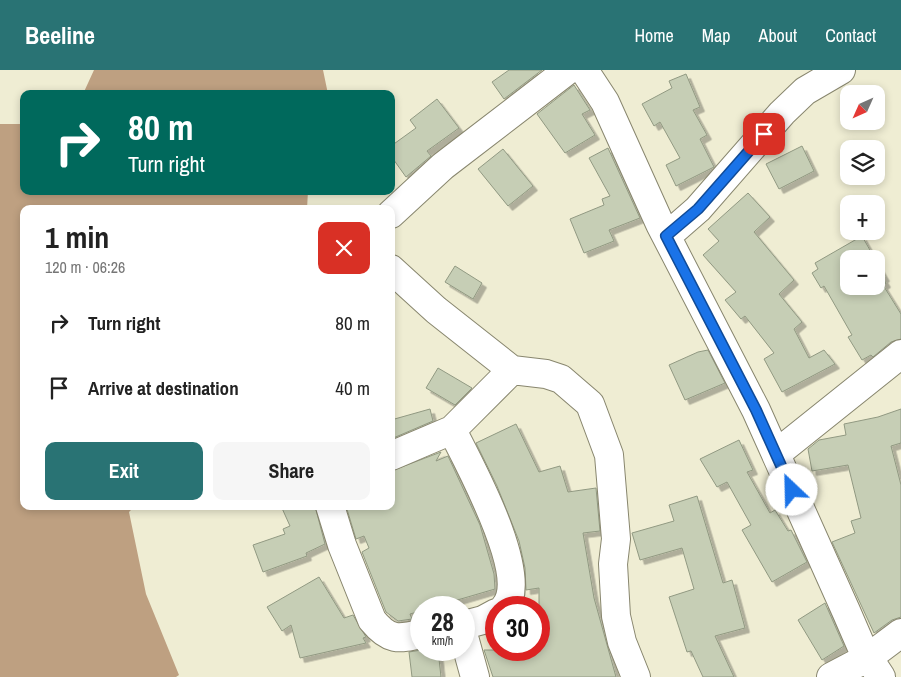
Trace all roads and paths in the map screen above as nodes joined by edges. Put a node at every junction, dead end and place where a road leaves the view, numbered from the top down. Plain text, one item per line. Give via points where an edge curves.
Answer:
1 (568, 70) edge
2 (584, 70) edge
3 (841, 70) edge
4 (395, 210) edge
5 (666, 236) junction
6 (395, 273) edge
7 (901, 354) edge
8 (512, 370) junction
9 (452, 430) junction
10 (395, 454) edge
11 (776, 454) junction
12 (331, 510) edge
13 (510, 596) edge
14 (901, 633) edge
15 (410, 636) edge
16 (471, 661) edge
17 (875, 667) edge
18 (475, 677) edge
19 (636, 677) edge
20 (831, 677) edge

1 - 4 street via 443,166
2 - 5 street via 622,136
3 - 5 street via 805,91 698,209
5 - 11 street via 733,363
6 - 8 street
7 - 11 street
8 - 9 street
8 - 19 street via 561,379 590,404 609,455 616,539 613,564 616,616
9 - 10 street
9 - 13 street via 477,476 506,548
11 - 17 street via 846,611
12 - 15 street via 372,620 389,636
14 - 17 street
16 - 18 street
17 - 20 street

